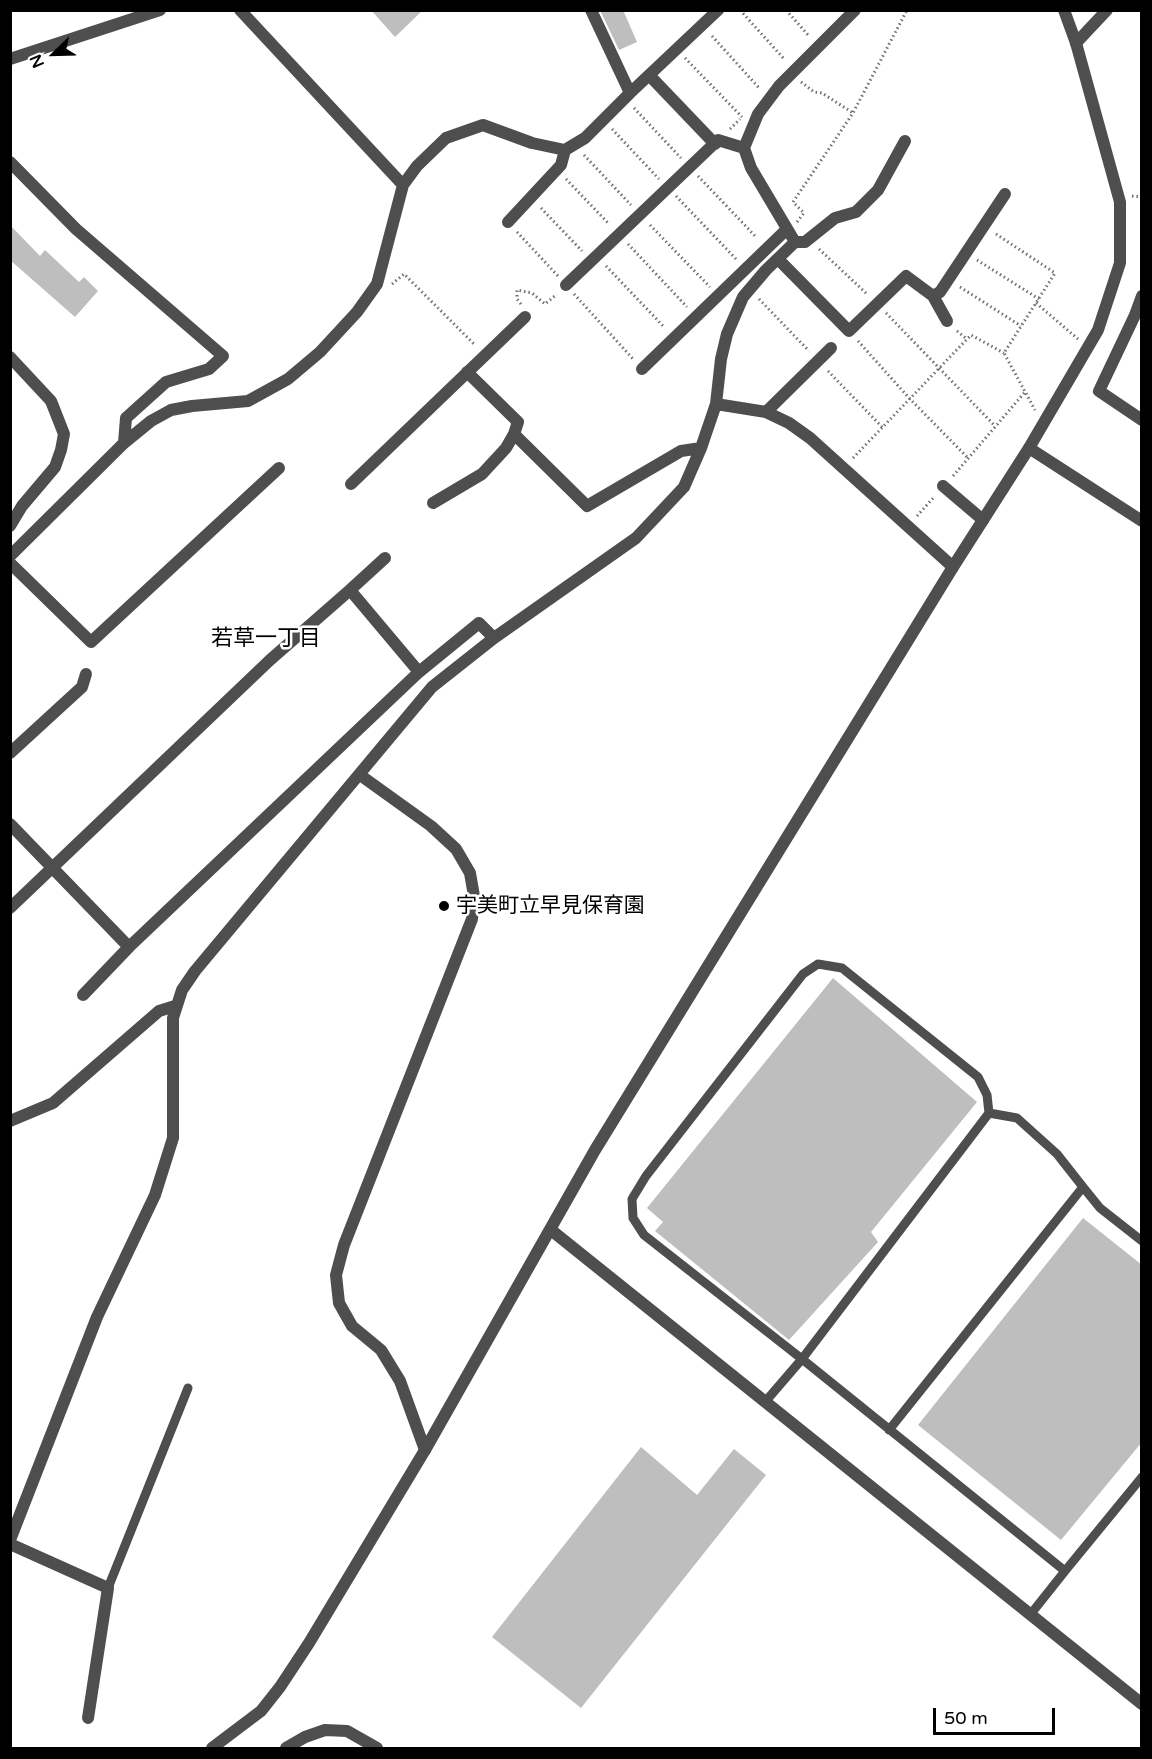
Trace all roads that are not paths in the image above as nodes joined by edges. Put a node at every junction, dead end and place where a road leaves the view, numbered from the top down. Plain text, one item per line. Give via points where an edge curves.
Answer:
1 (160, 10) edge
2 (240, 10) edge
3 (591, 10) edge
4 (718, 10) edge
5 (855, 10) edge
6 (1064, 10) edge
7 (1107, 10) edge
8 (1076, 43) junction
9 (10, 59) edge
10 (649, 75) junction
11 (627, 96) junction
12 (905, 141) dead end
13 (714, 144) junction
14 (570, 147) junction
15 (744, 148) junction
16 (10, 162) edge
17 (403, 185) junction
18 (1005, 194) dead end
19 (508, 222) road end
20 (794, 236) junction
21 (778, 259) junction
22 (566, 285) road end
23 (933, 296) junction
24 (1142, 296) edge
25 (525, 317) road end
26 (947, 321) dead end
27 (831, 348) dead end
28 (10, 357) edge
29 (642, 369) road end
30 (467, 372) junction
31 (716, 404) junction
32 (766, 412) junction
33 (1142, 420) edge
34 (514, 434) junction
35 (124, 442) junction
36 (701, 448) junction
37 (1029, 448) junction
38 (279, 468) dead end
39 (351, 484) dead end
40 (943, 486) road end
41 (433, 502) dead end
42 (983, 520) junction
43 (1142, 521) edge
44 (10, 526) edge
45 (10, 556) edge
46 (385, 558) dead end
47 (10, 563) edge
48 (953, 567) junction
49 (350, 590) junction
50 (494, 638) junction
51 (419, 672) junction
52 (86, 674) dead end
53 (10, 753) edge
54 (360, 775) junction
55 (10, 824) edge
56 (53, 867) junction
57 (10, 908) edge
58 (129, 947) junction
59 (83, 996) dead end
60 (175, 1006) junction
61 (989, 1113) junction
62 (12, 1117) edge
63 (1083, 1187) junction
64 (550, 1230) junction
65 (1142, 1241) edge
66 (802, 1359) junction
67 (188, 1388) dead end
68 (765, 1402) junction
69 (889, 1430) junction
70 (424, 1450) junction
71 (1142, 1477) edge
72 (10, 1540) edge
73 (10, 1544) edge
74 (1065, 1571) junction
75 (108, 1588) junction
76 (1030, 1615) junction
77 (1142, 1704) edge
78 (88, 1718) dead end
79 (212, 1749) edge
80 (286, 1749) edge
81 (377, 1749) edge

1 - 9 street
2 - 17 street
3 - 11 street
4 - 10 street
5 - 15 street via 769,99
6 - 8 street
7 - 8 street
8 - 37 street via 1120,202 1120,263 1098,330
10 - 11 street
10 - 13 street
11 - 14 street via 585,138
12 - 20 street via 878,190 856,212
13 - 15 street via 718,140
13 - 22 street
14 - 17 street via 532,143 483,125 446,138
14 - 19 street via 561,165
15 - 20 street via 751,168
16 - 35 street via 76,229 223,356 209,369 166,382 126,418
17 - 35 street via 374,287 357,312 320,351 288,379 248,401 171,410
18 - 23 street via 940,292
20 - 21 street
20 - 29 street via 767,248
21 - 23 street via 849,331 906,276
21 - 31 street via 743,297 727,334
23 - 26 street
24 - 33 street via 1099,390
25 - 30 street
27 - 32 street
28 - 44 street via 51,401 64,434 55,467
30 - 34 street via 518,422
30 - 39 street
31 - 32 street
31 - 36 street
32 - 48 street via 803,433
34 - 36 street via 587,506 681,451
34 - 41 street via 482,474
35 - 45 street
36 - 50 street via 684,487 636,538
37 - 42 street
37 - 43 street
38 - 47 street via 91,642
40 - 42 street
42 - 48 street
46 - 49 street
48 - 64 street via 595,1150
49 - 51 street
49 - 56 street via 270,660
50 - 51 street via 479,623
50 - 54 street via 432,687
51 - 58 street
52 - 53 street via 82,687
54 - 60 street via 195,972
54 - 70 street via 456,849 470,873 474,896 472,919 344,1245 336,1275 339,1303 352,1326 381,1350 400,1381
55 - 56 street
56 - 57 street
56 - 58 street
58 - 59 street
60 - 62 street via 159,1011 53,1103
60 - 72 street via 173,1138 155,1195 97,1317
61 - 63 lane via 1017,1118 1057,1154
61 - 66 lane
61 - 66 lane via 987,1095 978,1077 842,968 818,964 803,974 646,1176 632,1199 633,1218 644,1235
63 - 65 lane via 1100,1208
63 - 69 lane
64 - 68 street
64 - 70 street
66 - 68 lane
66 - 69 lane
67 - 75 lane
68 - 76 street
69 - 74 lane
70 - 79 street via 280,1687 261,1711
71 - 74 lane
73 - 75 street
74 - 76 lane
75 - 78 street
76 - 77 street
80 - 81 street via 325,1730 347,1731

